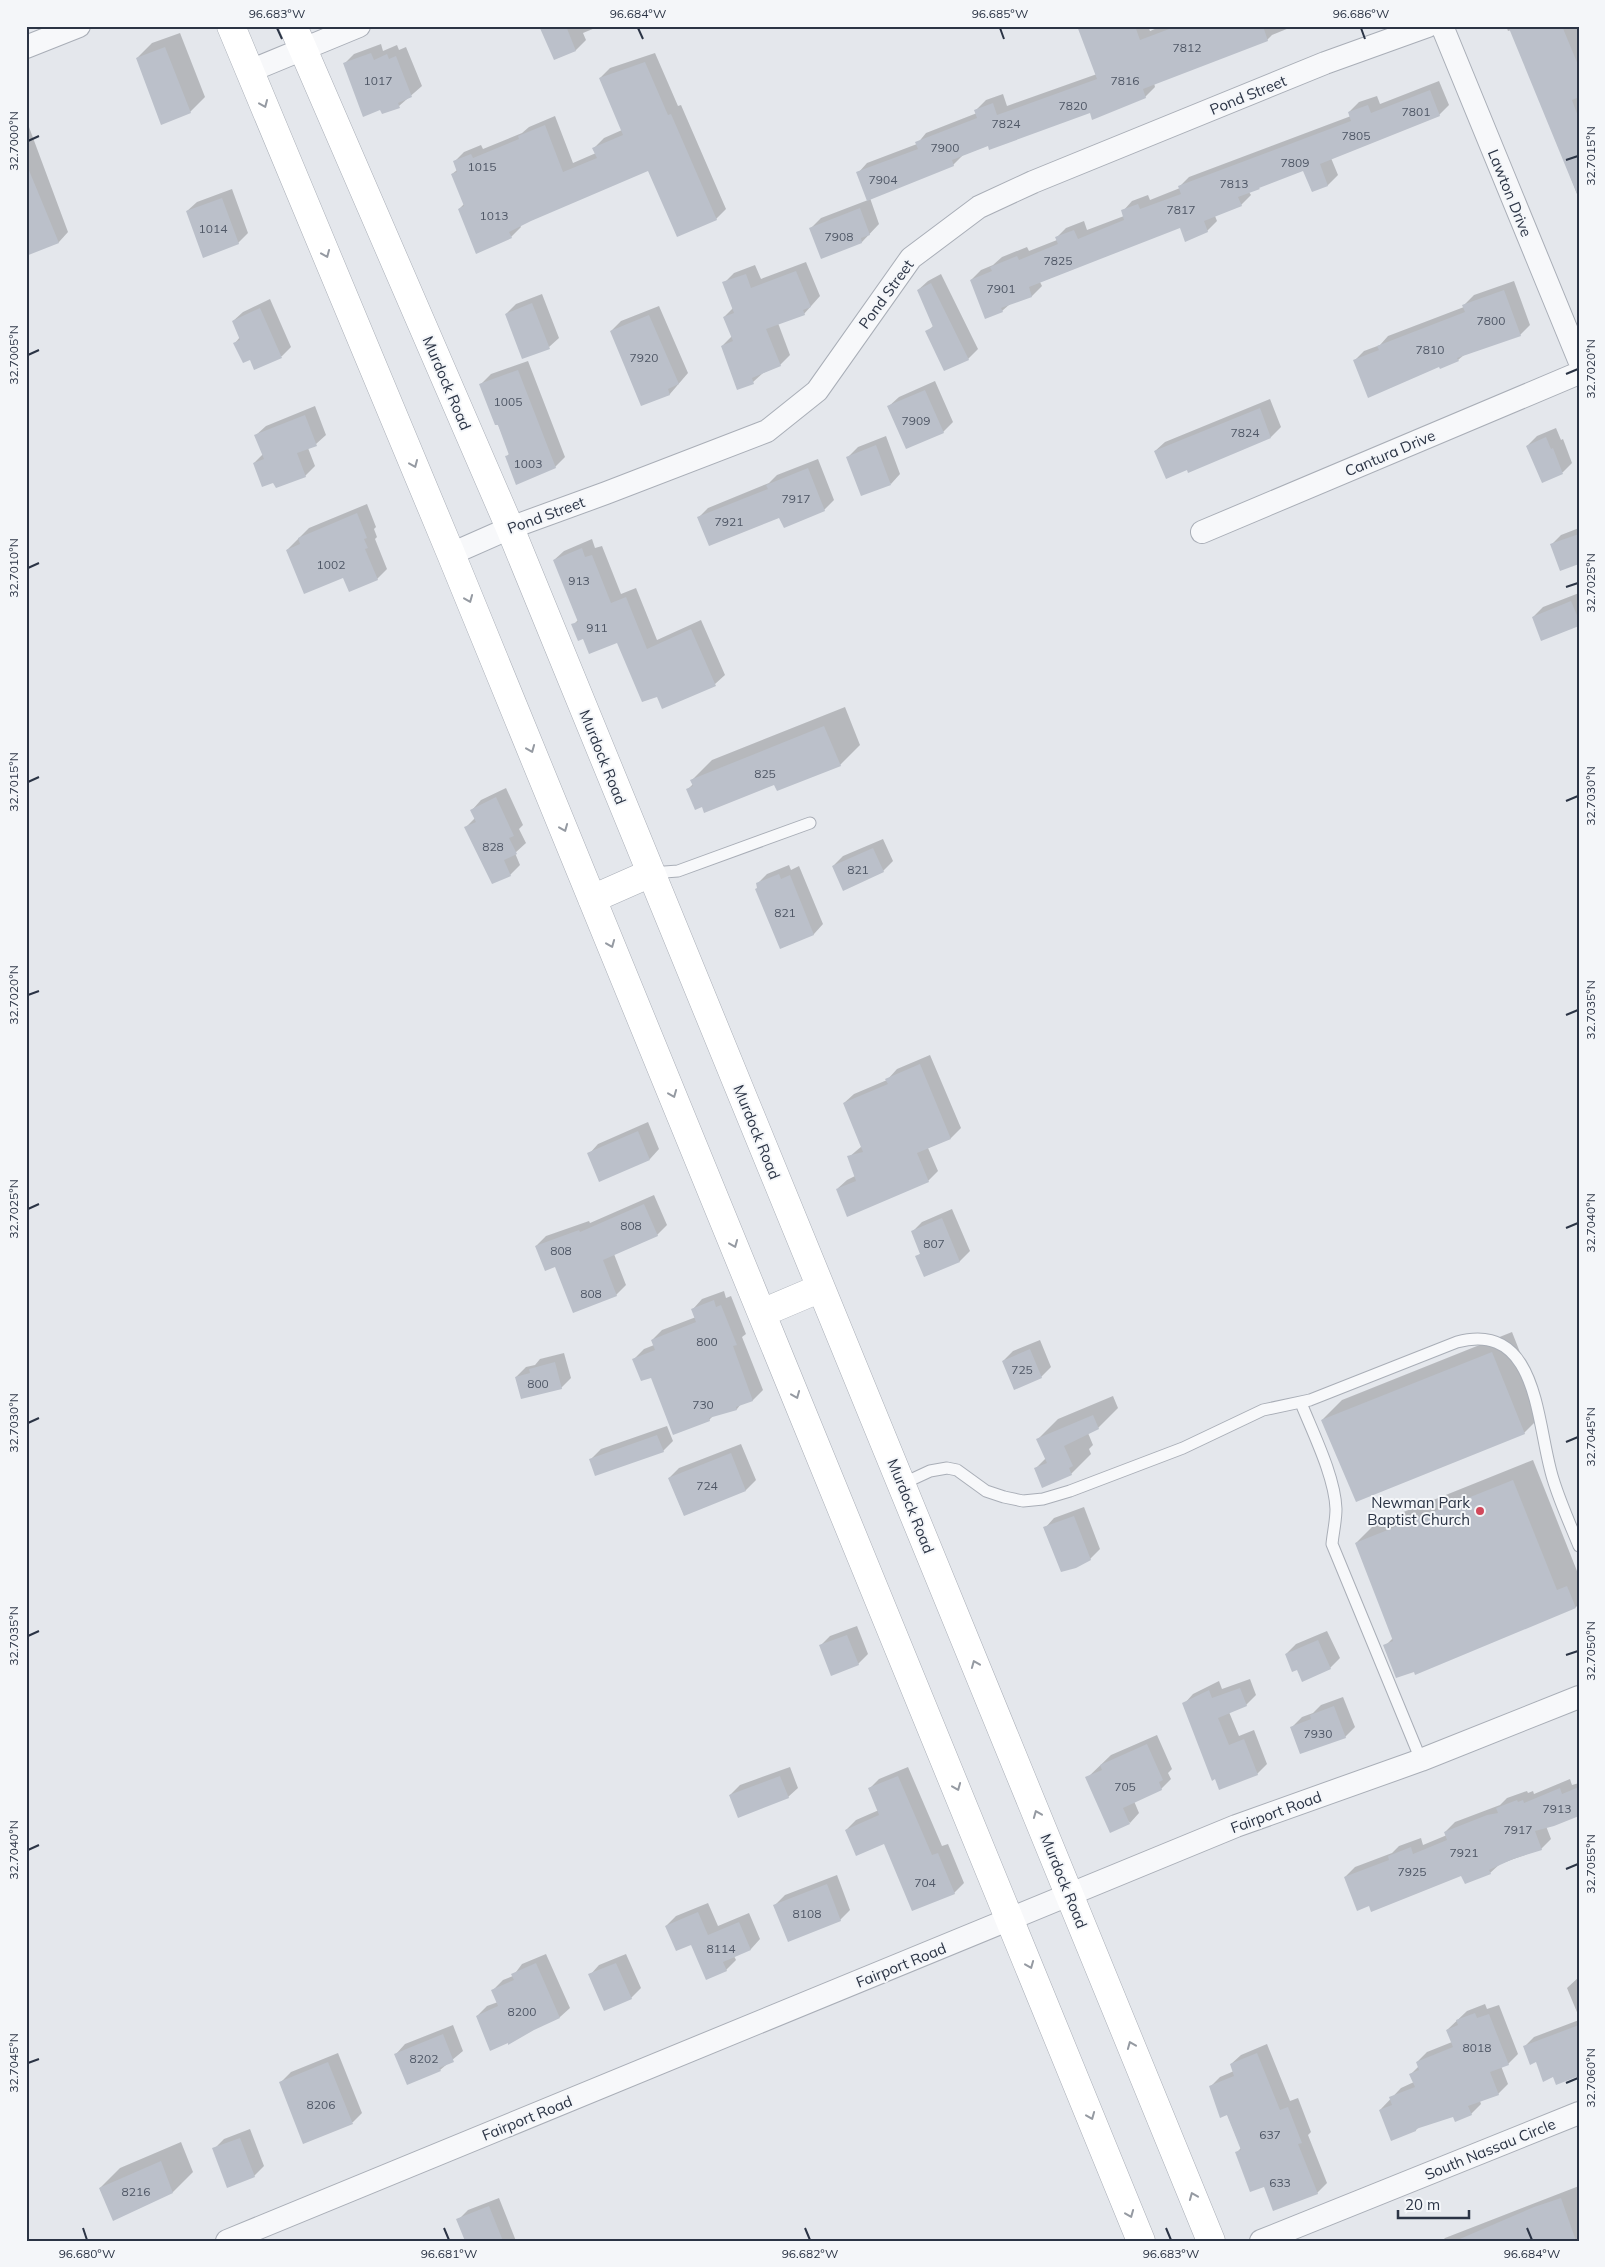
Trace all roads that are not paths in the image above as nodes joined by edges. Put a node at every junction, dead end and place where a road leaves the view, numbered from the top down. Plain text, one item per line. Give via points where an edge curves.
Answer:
1 (79, 26) edge
2 (231, 26) edge
3 (359, 26) edge
4 (1428, 26) edge
5 (1442, 26) edge
6 (298, 38) edge
7 (26, 47) edge
8 (250, 71) junction
9 (1579, 360) edge
10 (1579, 373) edge
11 (510, 528) junction
12 (1202, 532) dead end
13 (451, 554) junction
14 (810, 823) dead end
15 (651, 873) junction
16 (592, 899) junction
17 (821, 1288) junction
18 (762, 1313) junction
19 (1301, 1403) junction
20 (902, 1484) junction
21 (1579, 1546) edge
22 (1579, 1698) edge
23 (1421, 1760) junction
24 (1069, 1894) junction
25 (1012, 1920) junction
26 (1579, 2113) edge
27 (227, 2241) edge
28 (1141, 2241) edge
29 (1211, 2241) edge
30 (1261, 2241) edge

1 - 7 street
2 - 8 main road
3 - 6 street
4 - 11 street, Pond Street via 1325,63 1033,182 980,207 911,258 817,391 767,431
5 - 9 street, Lawton Drive
6 - 8 street
6 - 11 main road, Murdock Road
8 -> 13 main road
10 - 12 street, Cantura Drive
11 - 13 street, Pond Street
11 - 15 main road, Murdock Road
13 -> 16 main road
14 - 15 lane via 678,872
15 - 16 main road
15 - 17 main road, Murdock Road
16 -> 18 main road
17 - 18 main road
17 - 20 main road, Murdock Road
18 -> 25 main road
19 - 20 lane via 1263,1410 1182,1448 1043,1499 1023,1501 1004,1497 986,1491 957,1470 947,1468 930,1471
19 - 21 lane via 1457,1342 1482,1338 1496,1341 1515,1355 1528,1379 1543,1426 1553,1479
19 - 23 lane via 1319,1446 1333,1494 1336,1509 1332,1544
24 -> 20 main road, Murdock Road
22 - 23 street, Fairport Road
23 - 24 street, Fairport Road via 1236,1826
24 - 25 street, Fairport Road
29 -> 24 main road, Murdock Road
25 - 27 street, Fairport Road
25 -> 28 main road
26 - 30 street, South Nassau Circle

